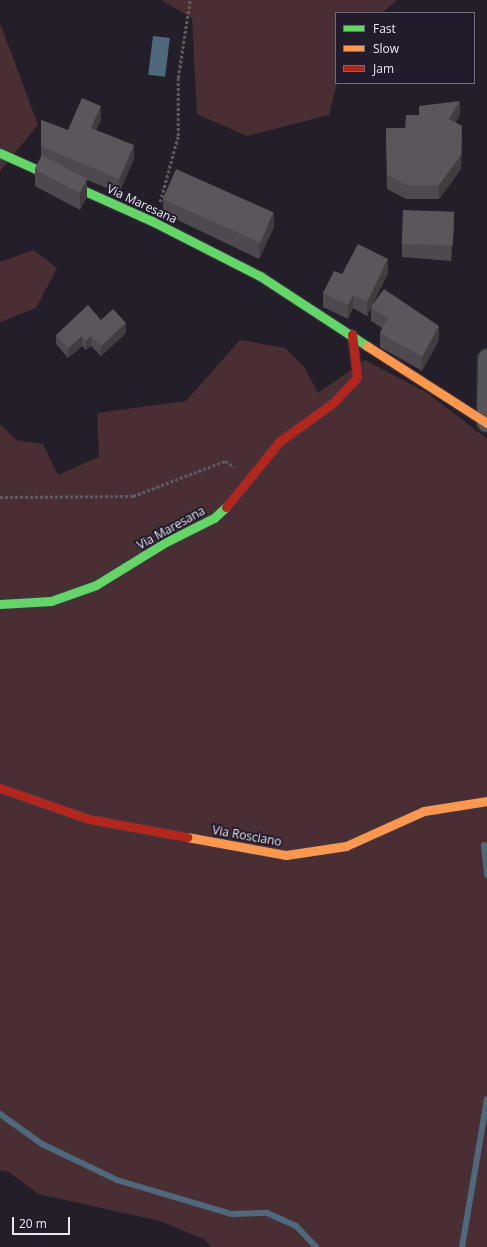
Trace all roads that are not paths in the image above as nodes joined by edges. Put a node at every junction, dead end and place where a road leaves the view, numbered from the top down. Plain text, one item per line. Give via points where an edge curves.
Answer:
1 (0, 154) edge
2 (352, 334) junction
3 (487, 358) edge
4 (486, 422) edge
5 (0, 604) edge
6 (0, 788) edge
7 (487, 801) edge

1 - 2 street, Via Maresana via 152,221 260,276
2 - 4 street, Via Maresana
2 - 5 street, Via Maresana via 357,377 334,402 280,441 240,494 214,518 166,542 96,585 51,601
3 - 4 street
6 - 7 street, Via Rosciano via 89,819 286,855 346,846 424,811

